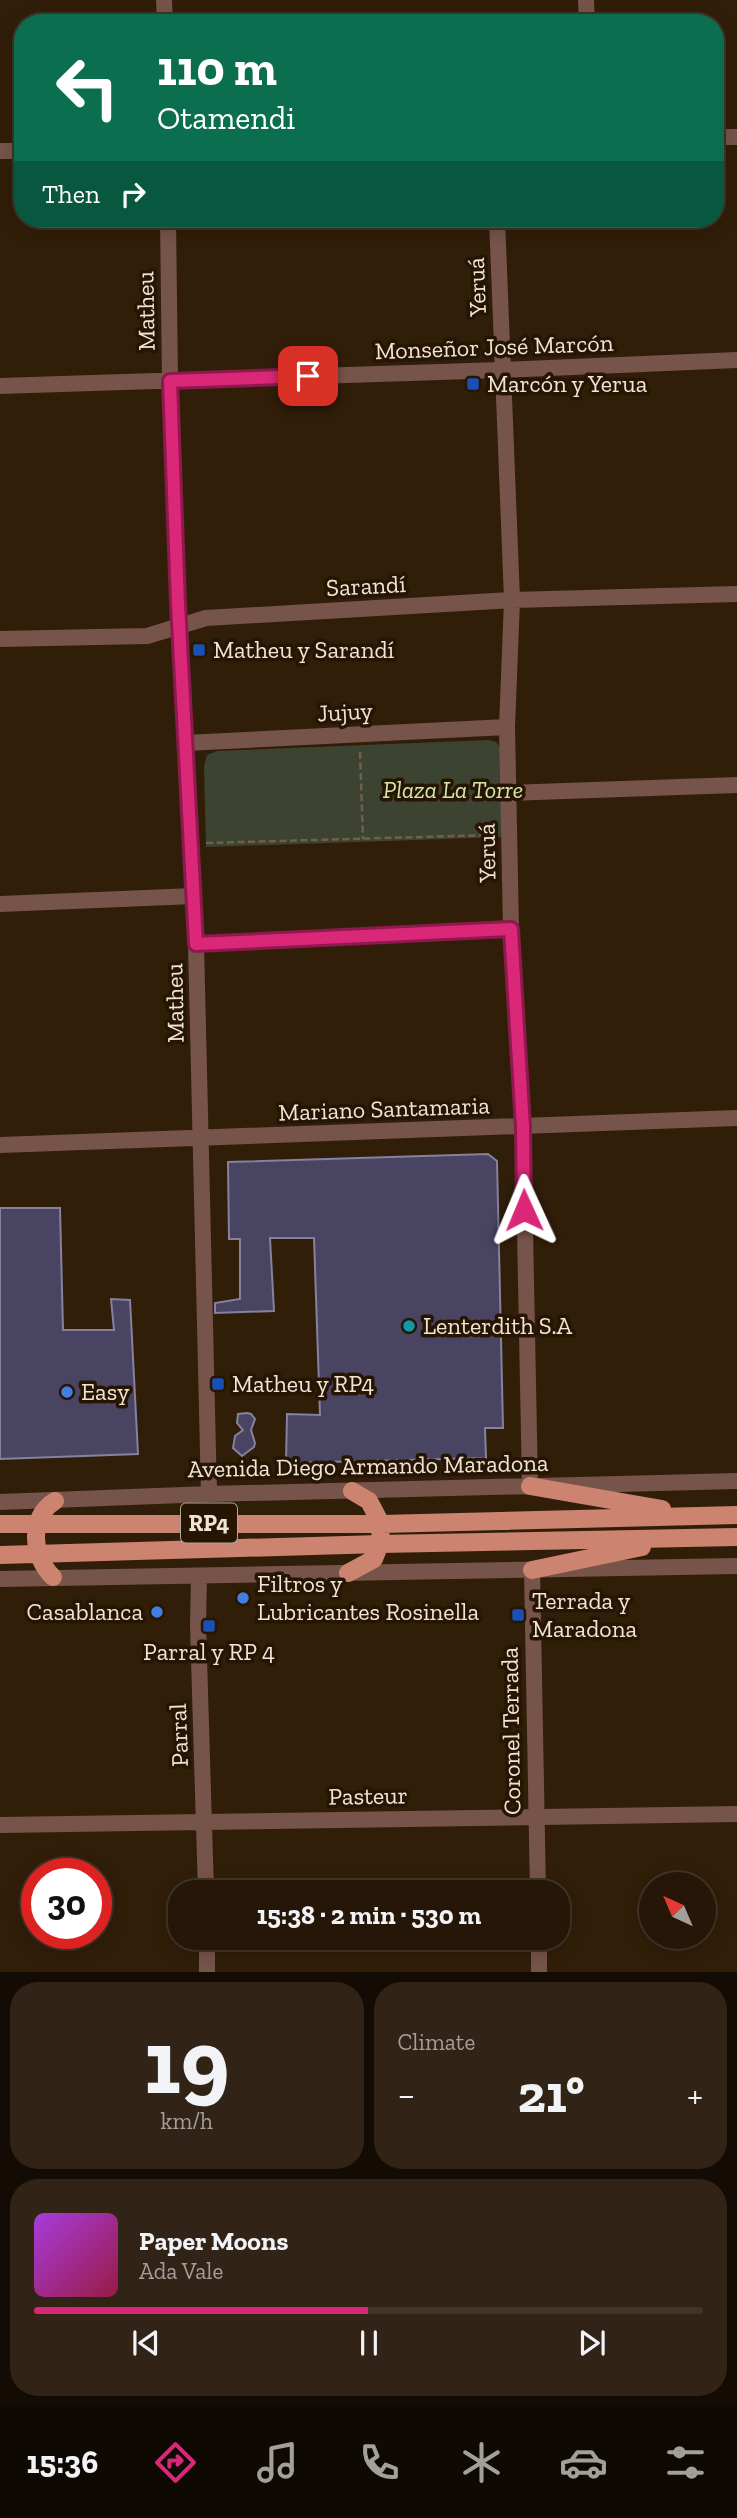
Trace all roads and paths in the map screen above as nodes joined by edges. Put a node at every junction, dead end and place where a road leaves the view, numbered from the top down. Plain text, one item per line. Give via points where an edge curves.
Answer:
1 (168, 228) edge
2 (497, 228) edge
3 (737, 360) edge
4 (502, 370) junction
5 (170, 381) junction
6 (0, 386) edge
7 (737, 594) edge
8 (512, 600) junction
9 (180, 626) junction
10 (0, 639) edge
11 (507, 727) junction
12 (186, 743) junction
13 (360, 746) dead end
14 (737, 785) edge
15 (508, 793) junction
16 (503, 835) dead end
17 (363, 839) junction
18 (206, 843) dead end
19 (194, 896) junction
20 (0, 904) edge
21 (511, 929) junction
22 (196, 944) junction
23 (737, 1118) edge
24 (523, 1127) junction
25 (201, 1139) junction
26 (0, 1146) edge
27 (737, 1481) edge
28 (530, 1486) junction
29 (352, 1491) junction
30 (209, 1494) junction
31 (55, 1501) junction
32 (0, 1502) edge
33 (737, 1515) edge
34 (703, 1516) junction
35 (37, 1523) junction
36 (0, 1524) edge
37 (381, 1524) junction
38 (737, 1537) edge
39 (685, 1539) junction
40 (380, 1544) junction
41 (37, 1553) junction
42 (0, 1555) edge
43 (737, 1566) edge
44 (532, 1570) junction
45 (348, 1573) junction
46 (199, 1576) junction
47 (53, 1577) junction
48 (0, 1579) edge
49 (737, 1814) edge
50 (536, 1816) junction
51 (204, 1821) junction
52 (0, 1825) edge
53 (206, 1880) edge
54 (538, 1880) edge
55 (206, 1950) edge
56 (539, 1950) edge
57 (207, 1972) edge
58 (540, 1972) edge

1 - 5 street, Matheu
2 - 4 street, Yeruá
3 - 4 street, Monseñor José Marcón
4 - 5 street, Monseñor José Marcón
4 - 8 street, Yeruá
5 - 6 street, Monseñor José Marcón
5 - 9 street, Matheu
7 - 8 street, Sarandí
8 - 9 street, Sarandí via 206,618
8 - 11 street, Yeruá
9 - 10 street, Sarandí via 147,636
9 - 12 street, Matheu
11 - 12 street, Jujuy
11 - 15 street, Yeruá
12 - 19 street, Matheu
13 - 17 path
14 - 15 street
15 - 21 street, Yeruá
16 - 17 path
17 - 18 path
19 - 20 street
19 - 22 street, Matheu
21 - 22 street
21 - 24 street, Yeruá
22 - 25 street, Matheu
23 - 24 street, Mariano Santamaria
24 - 25 street, Mariano Santamaria
24 - 28 street, Yeruá
25 - 26 street, Mariano Santamaria
25 - 30 street, Matheu
27 - 28 street, Avenida Diego Armando Maradona
28 - 29 street, Avenida Diego Armando Maradona
28 - 34 main road
29 - 30 street, Avenida Diego Armando Maradona
29 - 37 main road via 369,1501
30 - 31 street, Avenida Diego Armando Maradona
31 - 32 street, Avenida Diego Armando Maradona
31 - 35 main road via 44,1507
33 - 34 main road, RP4
34 - 37 main road, RP4
35 - 36 main road, RP4
35 - 37 main road, RP4
35 - 41 main road
37 - 40 main road
38 - 39 main road, RP4
39 - 40 main road, RP4
39 - 44 main road
40 - 41 main road, RP4
40 - 45 main road via 374,1559
41 - 42 main road, RP4
41 - 47 main road
43 - 44 street
44 - 45 street
44 - 50 street, Coronel Terrada
45 - 46 street
46 - 47 street
46 - 51 street, Parral
47 - 48 street
49 - 50 street, Pasteur
50 - 51 street, Pasteur
50 - 54 street, Coronel Terrada
51 - 52 street, Pasteur
51 - 53 street, Parral
55 - 57 street
56 - 58 street

